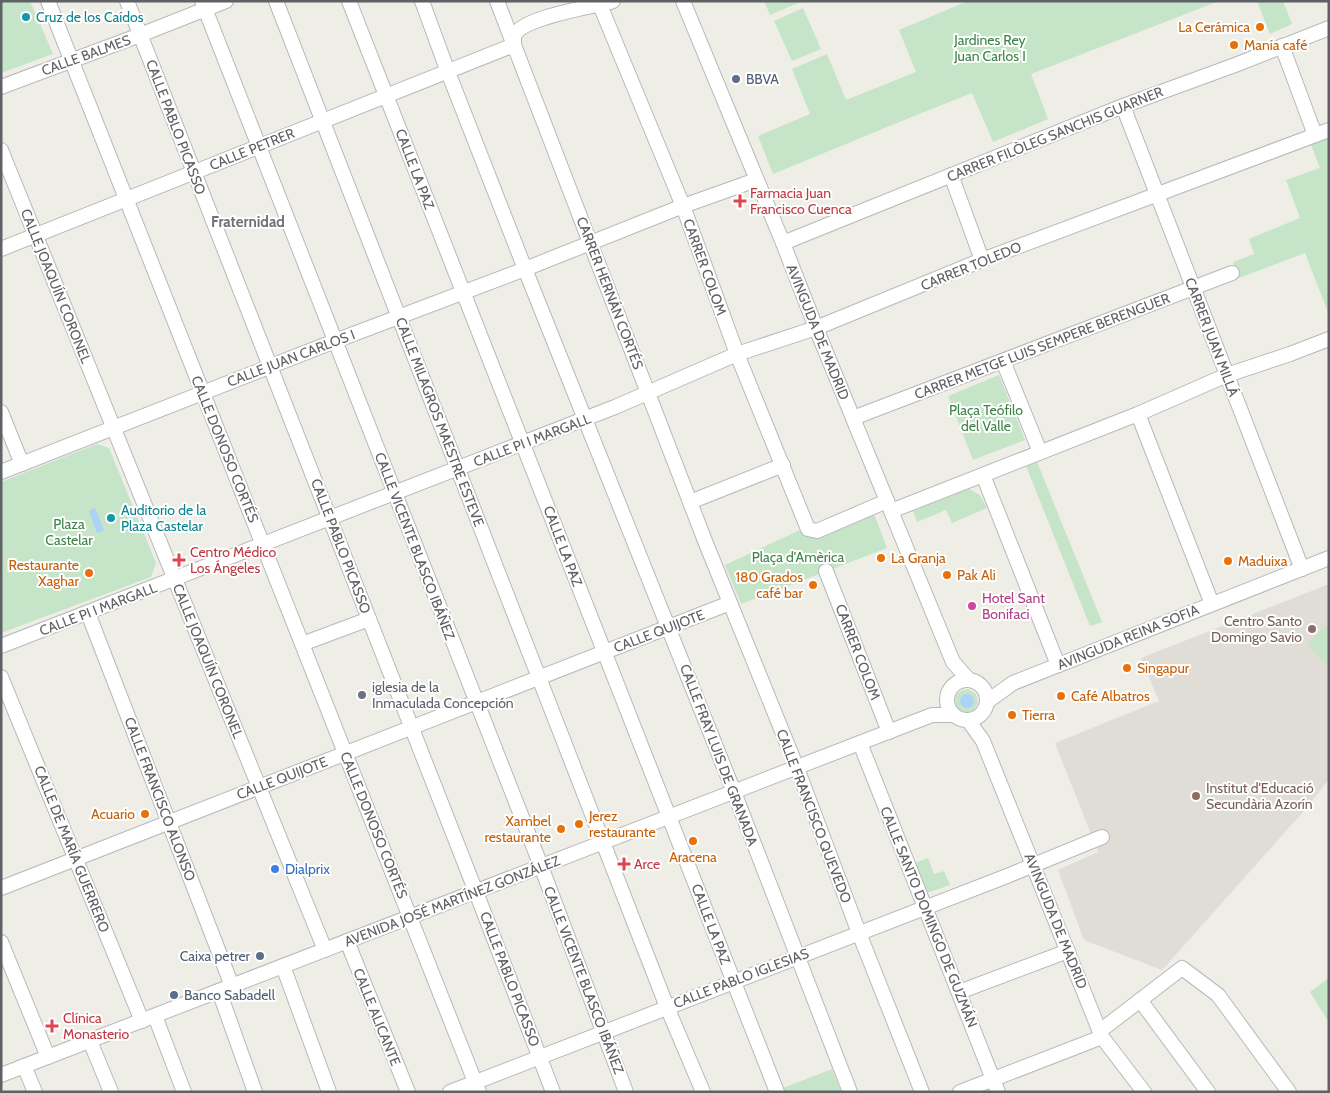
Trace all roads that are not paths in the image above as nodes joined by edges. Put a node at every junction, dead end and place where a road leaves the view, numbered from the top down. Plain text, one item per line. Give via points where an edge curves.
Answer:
1 (48, 1) edge
2 (127, 1) edge
3 (226, 1) edge
4 (276, 1) edge
5 (349, 1) edge
6 (422, 1) edge
7 (497, 1) edge
8 (683, 1) edge
9 (606, 3) edge
10 (204, 6) edge
11 (1329, 28) edge
12 (140, 35) junction
13 (514, 45) junction
14 (1282, 46) junction
15 (71, 60) junction
16 (448, 72) junction
17 (1, 87) edge
18 (387, 96) junction
19 (1123, 106) junction
20 (323, 121) junction
21 (1329, 130) edge
22 (1315, 135) junction
23 (259, 147) junction
24 (1, 150) edge
25 (194, 172) junction
26 (951, 175) junction
27 (756, 180) junction
28 (1157, 194) junction
29 (126, 199) junction
30 (683, 206) junction
31 (36, 235) junction
32 (590, 242) junction
33 (783, 243) junction
34 (1, 248) edge
35 (982, 260) junction
36 (525, 269) junction
37 (1232, 273) dead end
38 (1193, 288) junction
39 (464, 292) junction
40 (399, 317) junction
41 (816, 328) junction
42 (1329, 339) edge
43 (335, 341) junction
44 (738, 354) junction
45 (1003, 361) junction
46 (270, 366) junction
47 (1227, 375) junction
48 (203, 393) junction
49 (648, 394) junction
50 (615, 407) joint
51 (1, 412) edge
52 (1138, 414) junction
53 (853, 418) junction
54 (585, 419) junction
55 (114, 428) junction
56 (523, 443) junction
57 (1040, 452) junction
58 (22, 464) junction
59 (783, 465) junction
60 (458, 468) junction
61 (1, 472) edge
62 (983, 475) junction
63 (394, 493) junction
64 (690, 502) junction
65 (889, 506) junction
66 (330, 518) junction
67 (705, 541) joint
68 (263, 544) junction
69 (1329, 558) edge
70 (1302, 569) junction
71 (826, 571) dead end
72 (175, 579) junction
73 (730, 603) junction
74 (1212, 604) junction
75 (88, 613) junction
76 (369, 619) junction
77 (668, 627) junction
78 (302, 644) junction
79 (1, 646) edge
80 (605, 652) junction
81 (953, 662) junction
82 (1058, 665) junction
83 (1, 677) edge
84 (539, 678) junction
85 (968, 679) junction
86 (1010, 684) junction
87 (953, 686) junction
88 (982, 686) junction
89 (947, 700) junction
90 (476, 702) junction
91 (985, 708) junction
92 (932, 715) junction
93 (954, 715) junction
94 (968, 720) junction
95 (412, 727) junction
96 (889, 732) junction
97 (984, 740) junction
98 (860, 743) junction
99 (345, 754) junction
100 (797, 768) junction
101 (259, 787) junction
102 (734, 792) junction
103 (669, 817) junction
104 (168, 822) junction
105 (1102, 837) dead end
106 (603, 842) junction
107 (76, 859) junction
108 (1034, 865) junction
109 (541, 866) junction
110 (1, 888) edge
111 (476, 892) junction
112 (925, 907) junction
113 (410, 917) junction
114 (859, 933) junction
115 (347, 941) junction
116 (1, 942) edge
117 (325, 950) junction
118 (1068, 951) junction
119 (797, 957) junction
120 (283, 966) junction
121 (734, 981) junction
122 (225, 988) junction
123 (958, 992) junction
124 (1140, 1000) junction
125 (667, 1007) junction
126 (148, 1018) junction
127 (603, 1032) junction
128 (1101, 1034) junction
129 (90, 1041) junction
130 (48, 1057) junction
131 (540, 1057) junction
132 (24, 1066) junction
133 (1, 1075) edge
134 (996, 1085) edge
135 (477, 1087) edge
136 (35, 1092) edge
137 (111, 1092) edge
138 (184, 1092) edge
139 (256, 1092) edge
140 (330, 1092) edge
141 (408, 1092) edge
142 (450, 1092) edge
143 (553, 1092) edge
144 (626, 1092) edge
145 (703, 1092) edge
146 (777, 1092) edge
147 (850, 1092) edge
148 (922, 1092) edge
149 (960, 1092) edge
150 (1144, 1092) edge
151 (1208, 1092) edge
152 (1289, 1092) edge

1 - 15 street, CALLE DONOSO CORTÉS
2 - 12 street, CALLE PABLO PICASSO
3 - 10 street, CALLE BALMES
4 - 20 street, CALLE MILAGROS MAESTRE ESTEVE
5 - 18 street, CALLE LA PAZ
6 - 16 street, CALLE FRAY LUIS DE GRANADA
7 - 13 street, CARRER HERNÁN CORTÉS
8 - 27 street, AVINGUDA DE MADRID
9 - 13 street via 529,23 514,36
9 - 30 street, CARRER COLOM
10 - 12 street, CALLE BALMES
10 - 23 street, CALLE VICENTE BLASCO IBÁÑEZ
11 - 14 street, CARRER FILÒLEG SANCHIS GUARNER
12 - 15 street, CALLE BALMES
12 - 25 street, CALLE PABLO PICASSO
13 - 16 street, CALLE PETRER
13 - 32 street, CARRER HERNÁN CORTÉS
14 - 19 street, CARRER FILÒLEG SANCHIS GUARNER
14 - 22 street
15 - 17 street, CALLE BALMES
15 - 29 street, CALLE DONOSO CORTÉS
16 - 18 street, CALLE PETRER
16 - 36 street, CALLE FRAY LUIS DE GRANADA
18 - 20 street, CALLE PETRER
18 - 39 street, CALLE LA PAZ
19 - 26 street, CARRER FILÒLEG SANCHIS GUARNER
19 - 28 street, CARRER JUAN MILLÁ
20 - 23 street, CALLE PETRER
20 - 40 street, CALLE MILAGROS MAESTRE ESTEVE
21 - 22 street, CARRER TOLEDO
22 - 28 street, CARRER TOLEDO
23 - 25 street, CALLE PETRER
23 - 43 street, CALLE VICENTE BLASCO IBÁÑEZ
24 - 31 street, CALLE JOAQUÍN CORONEL
25 - 29 street, CALLE PETRER
25 - 46 street, CALLE PABLO PICASSO
26 - 33 street, CARRER FILÒLEG SANCHIS GUARNER
26 - 35 street
27 - 30 street, CALLE JUAN CARLOS I
27 - 33 street, AVINGUDA DE MADRID
28 - 35 street, CARRER TOLEDO
28 - 38 street, CARRER JUAN MILLÁ
29 - 31 street, CALLE PETRER
29 - 48 street, CALLE DONOSO CORTÉS
30 - 32 street, CALLE JUAN CARLOS I
30 - 44 street, CARRER COLOM
31 - 34 street, CALLE PETRER
31 - 55 street, CALLE JOAQUÍN CORONEL
32 - 36 street, CALLE JUAN CARLOS I
32 - 49 street, CARRER HERNÁN CORTÉS
33 - 41 street, AVINGUDA DE MADRID
35 - 41 street, CARRER TOLEDO
36 - 39 street, CALLE JUAN CARLOS I
36 - 54 street, CALLE FRAY LUIS DE GRANADA
37 - 38 street, CARRER METGE LUIS SEMPERE BERENGUER
38 - 45 street, CARRER METGE LUIS SEMPERE BERENGUER
38 - 47 street, CARRER JUAN MILLÁ
39 - 40 street, CALLE JUAN CARLOS I
39 - 56 street, CALLE LA PAZ
40 - 43 street, CALLE JUAN CARLOS I
40 - 60 street, CALLE MILAGROS MAESTRE ESTEVE
41 - 44 street, CARRER TOLEDO
41 - 53 street, AVINGUDA DE MADRID
42 - 47 street
43 - 46 street, CALLE JUAN CARLOS I
43 - 63 street, CALLE VICENTE BLASCO IBÁÑEZ
44 - 49 street, CARRER TOLEDO
44 - 59 street, CARRER COLOM
45 - 53 street, CARRER METGE LUIS SEMPERE BERENGUER
45 - 57 street
46 - 48 street, CALLE JUAN CARLOS I
46 - 66 street, CALLE PABLO PICASSO
47 - 52 street
47 - 70 street, CARRER JUAN MILLÁ
48 - 55 street, CALLE JUAN CARLOS I
48 - 68 street, CALLE DONOSO CORTÉS
49 - 50 street, CARRER TOLEDO
49 - 64 street, CARRER HERNÁN CORTÉS
50 - 54 street, CALLE PI I MARGALL
51 - 58 street
52 - 57 street
52 - 74 street
53 - 65 street, AVINGUDA DE MADRID
54 - 56 street, CALLE PI I MARGALL
54 - 77 street, CALLE FRAY LUIS DE GRANADA
55 - 58 street, CALLE JUAN CARLOS I
55 - 72 street, CALLE JOAQUÍN CORONEL
56 - 60 street, CALLE PI I MARGALL
56 - 80 street, CALLE LA PAZ
57 - 62 street
58 - 61 street, CALLE JUAN CARLOS I
59 - 64 street
59 - 65 street, CARRER COLOM via 808,529 817,531
60 - 63 street, CALLE PI I MARGALL
60 - 84 street, CALLE MILAGROS MAESTRE ESTEVE
62 - 65 street
62 - 82 street
63 - 66 street, CALLE PI I MARGALL
63 - 90 street, CALLE VICENTE BLASCO IBÁÑEZ
64 - 67 street, CARRER HERNÁN CORTÉS
65 - 81 street, AVINGUDA DE MADRID
66 - 68 street, CALLE PI I MARGALL
66 - 76 street, CALLE PABLO PICASSO
67 - 73 street, CALLE FRANCISCO QUEVEDO
68 - 72 street, CALLE PI I MARGALL
68 - 78 street, CALLE DONOSO CORTÉS
69 - 70 street, AVINGUDA REINA SOFIA
70 - 74 street, AVINGUDA REINA SOFIA
71 - 96 street, CARRER COLOM
72 - 75 street, CALLE PI I MARGALL
72 - 101 street, CALLE JOAQUÍN CORONEL
73 - 77 street, CALLE QUIJOTE
73 - 100 street, CALLE FRANCISCO QUEVEDO
74 - 82 street, AVINGUDA REINA SOFIA
75 - 79 street, CALLE PI I MARGALL
75 - 104 street, CALLE FRANCISCO ALONSO
76 - 78 street
76 - 95 street, CALLE PABLO PICASSO
77 - 80 street, CALLE QUIJOTE
77 - 102 street, CALLE FRAY LUIS DE GRANADA
78 - 99 street, CALLE DONOSO CORTÉS
80 - 84 street, CALLE QUIJOTE
80 - 103 street, CALLE LA PAZ
81 - 85 street, AVINGUDA DE MADRID
81 - 87 street, AVINGUDA DE MADRID
82 - 86 street, AVINGUDA REINA SOFIA
83 - 107 street, CALLE DE MARÍA GUERRERO
84 - 90 street, CALLE QUIJOTE
84 - 106 street, CALLE MILAGROS MAESTRE ESTEVE
85 - 87 street
85 - 88 street
86 - 88 street, AVINGUDA REINA SOFIA
86 - 91 street, AVINGUDA REINA SOFIA
87 - 89 street
88 - 91 street via 986,693
89 - 92 street
89 - 93 street
90 - 95 street, CALLE QUIJOTE
90 - 109 street, CALLE VICENTE BLASCO IBÁÑEZ
91 - 94 street via 976,718
91 - 97 street, AVINGUDA DE MADRID
92 - 93 street
92 - 96 street, AVENIDA JOSÉ MARTÍNEZ GONZÁLEZ
93 - 94 street
94 - 97 street, AVINGUDA DE MADRID
95 - 99 street, CALLE QUIJOTE
95 - 111 street, CALLE PABLO PICASSO
96 - 98 street, AVENIDA JOSÉ MARTÍNEZ GONZÁLEZ
97 - 108 street, AVINGUDA DE MADRID
98 - 100 street, AVENIDA JOSÉ MARTÍNEZ GONZÁLEZ
98 - 112 street, CALLE SANTO DOMINGO DE GUZMÁN
99 - 101 street, CALLE QUIJOTE
99 - 113 street, CALLE DONOSO CORTÉS
100 - 102 street, AVENIDA JOSÉ MARTÍNEZ GONZÁLEZ
100 - 114 street, CALLE FRANCISCO QUEVEDO
101 - 104 street, CALLE QUIJOTE
101 - 117 street, CALLE JOAQUÍN CORONEL
102 - 103 street, AVENIDA JOSÉ MARTÍNEZ GONZÁLEZ
102 - 119 street, CALLE FRAY LUIS DE GRANADA
103 - 106 street, AVENIDA JOSÉ MARTÍNEZ GONZÁLEZ
103 - 121 street, CALLE LA PAZ
104 - 107 street, CALLE QUIJOTE
104 - 122 street, CALLE FRANCISCO ALONSO
105 - 108 street, CALLE PABLO IGLESIAS
106 - 109 street, AVENIDA JOSÉ MARTÍNEZ GONZÁLEZ
106 - 125 street, CALLE MILAGROS MAESTRE ESTEVE
107 - 110 street, CALLE QUIJOTE
107 - 126 street, CALLE DE MARÍA GUERRERO
108 - 112 street, CALLE PABLO IGLESIAS
108 - 118 street, AVINGUDA DE MADRID
109 - 111 street, AVENIDA JOSÉ MARTÍNEZ GONZÁLEZ
109 - 127 street, CALLE VICENTE BLASCO IBÁÑEZ
111 - 113 street, AVENIDA JOSÉ MARTÍNEZ GONZÁLEZ
111 - 131 street, CALLE PABLO PICASSO
112 - 114 street, CALLE PABLO IGLESIAS
112 - 123 street, CALLE SANTO DOMINGO DE GUZMÁN
113 - 115 street, AVENIDA JOSÉ MARTÍNEZ GONZÁLEZ
113 - 135 street, CALLE DONOSO CORTÉS
114 - 119 street, CALLE PABLO IGLESIAS
114 - 148 street, CALLE FRANCISCO QUEVEDO
115 - 117 street, AVENIDA JOSÉ MARTÍNEZ GONZÁLEZ
115 - 141 street, CALLE ALICANTE
116 - 130 street
117 - 120 street, AVENIDA JOSÉ MARTÍNEZ GONZÁLEZ
118 - 123 street
118 - 128 street, AVINGUDA DE MADRID
119 - 121 street, CALLE PABLO IGLESIAS
119 - 147 street, CALLE FRAY LUIS DE GRANADA
120 - 122 street, AVENIDA JOSÉ MARTÍNEZ GONZÁLEZ
120 - 140 street
121 - 125 street, CALLE PABLO IGLESIAS
121 - 146 street, CALLE LA PAZ
122 - 126 street, AVENIDA JOSÉ MARTÍNEZ GONZÁLEZ
122 - 139 street, CALLE FRANCISCO ALONSO
123 - 134 street, CALLE SANTO DOMINGO DE GUZMÁN
124 - 128 street
124 - 151 street
124 - 152 street via 1182,968 1218,995
125 - 127 street, CALLE PABLO IGLESIAS
125 - 145 street, CALLE MILAGROS MAESTRE ESTEVE
126 - 129 street, AVENIDA JOSÉ MARTÍNEZ GONZÁLEZ
126 - 138 street, CALLE DE MARÍA GUERRERO
127 - 131 street, CALLE PABLO IGLESIAS
127 - 144 street, CALLE VICENTE BLASCO IBÁÑEZ
128 - 134 street
128 - 150 street, AVINGUDA DE MADRID
129 - 130 street, AVENIDA JOSÉ MARTÍNEZ GONZÁLEZ
129 - 137 street
130 - 132 street, AVENIDA JOSÉ MARTÍNEZ GONZÁLEZ
131 - 135 street, CALLE PABLO IGLESIAS
131 - 143 street, CALLE PABLO PICASSO
132 - 133 street, AVENIDA JOSÉ MARTÍNEZ GONZÁLEZ
132 - 136 street
134 - 149 street
135 - 142 street, CALLE PABLO IGLESIAS

